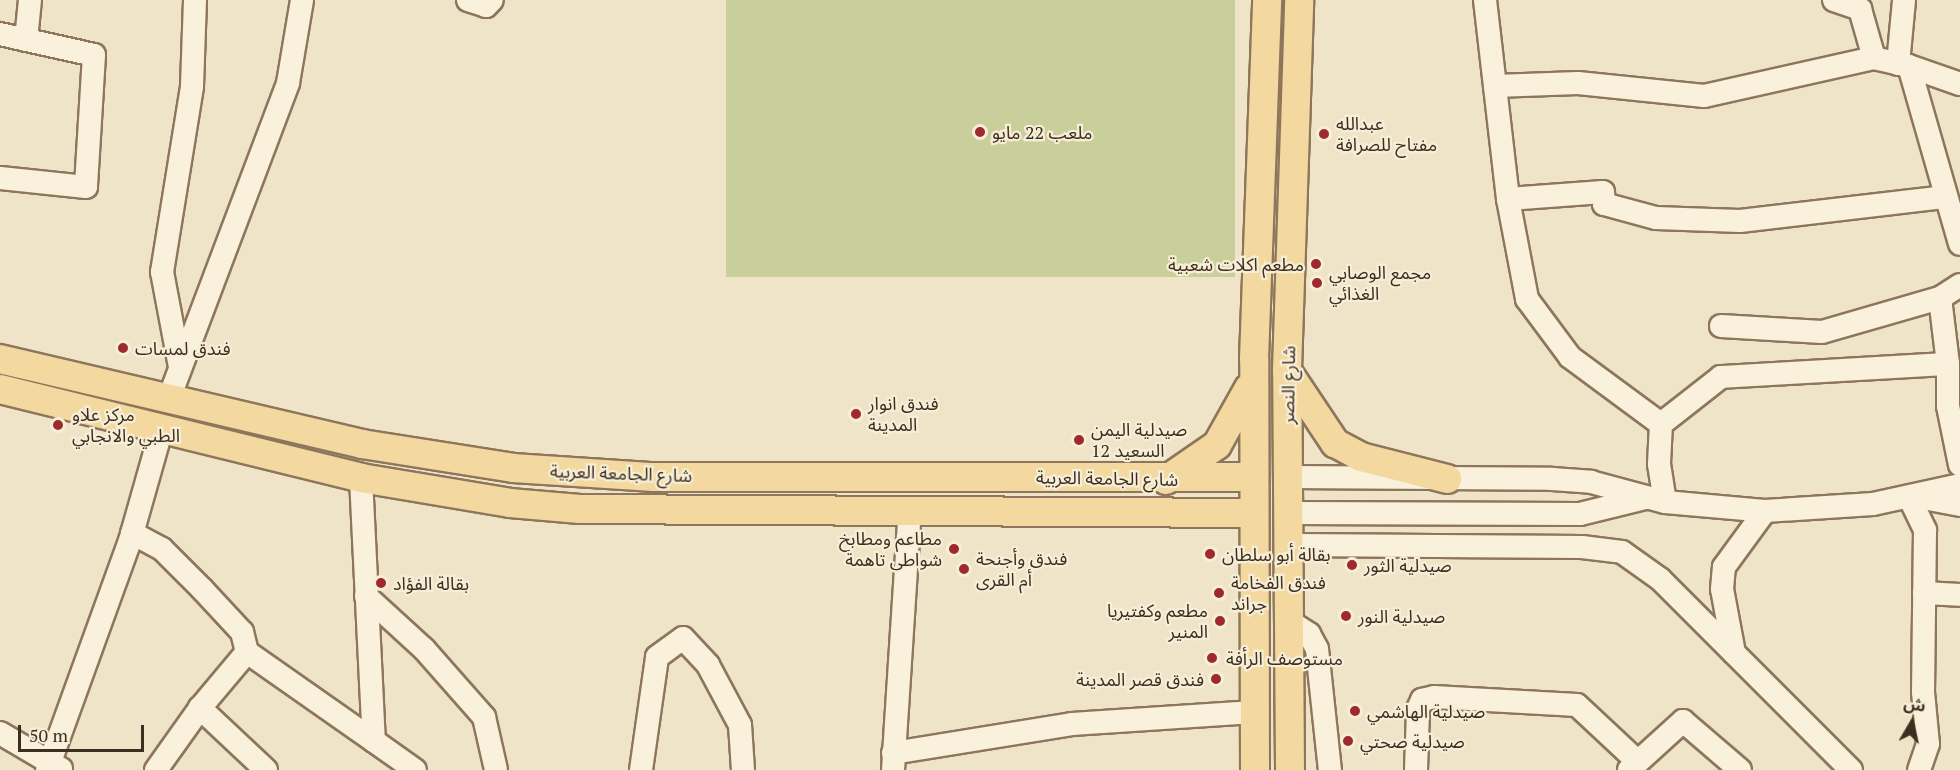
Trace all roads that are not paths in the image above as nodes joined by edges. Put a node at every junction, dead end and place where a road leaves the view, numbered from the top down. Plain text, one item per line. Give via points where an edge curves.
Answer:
1 (30, 0) edge
2 (195, 0) edge
3 (302, 0) edge
4 (468, 0) edge
5 (492, 0) edge
6 (1267, 0) edge
7 (1299, 0) edge
8 (1485, 0) edge
9 (1834, 0) edge
10 (1904, 0) edge
11 (0, 34) edge
12 (26, 40) junction
13 (1874, 58) junction
14 (1903, 65) junction
15 (1960, 84) edge
16 (1495, 86) junction
17 (0, 178) edge
18 (1944, 197) junction
19 (1508, 198) junction
20 (1258, 219) junction
21 (1294, 220) junction
22 (1960, 244) edge
23 (1293, 264) junction
24 (1256, 265) junction
25 (1960, 285) edge
26 (1940, 298) junction
27 (1721, 326) dead end
28 (1952, 351) edge
29 (0, 359) edge
30 (1254, 359) junction
31 (180, 369) junction
32 (1287, 370) junction
33 (0, 389) edge
34 (168, 401) junction
35 (1954, 406) edge
36 (1661, 424) junction
37 (162, 428) junction
38 (1960, 465) edge
39 (1254, 477) junction
40 (1288, 477) junction
41 (361, 478) junction
42 (1447, 479) junction
43 (1166, 480) junction
44 (1960, 485) edge
45 (1913, 497) junction
46 (1655, 500) junction
47 (1960, 505) edge
48 (910, 509) junction
49 (1765, 511) junction
50 (1290, 513) junction
51 (1252, 526) junction
52 (132, 533) junction
53 (1292, 545) junction
54 (1924, 593) junction
55 (1960, 595) edge
56 (366, 596) junction
57 (1290, 621) junction
58 (247, 652) junction
59 (1734, 653) junction
60 (200, 708) junction
61 (1254, 712) junction
62 (0, 733) edge
63 (374, 741) junction
64 (893, 761) edge
65 (1633, 766) edge
66 (53, 767) edge
67 (156, 770) edge
68 (267, 770) edge
69 (415, 770) edge
70 (496, 770) edge
71 (640, 770) edge
72 (743, 770) edge
73 (1255, 770) edge
74 (1290, 770) edge
75 (1330, 770) edge
76 (1416, 770) edge
77 (1740, 770) edge
78 (1851, 770) edge
79 (1919, 770) edge

1 - 12 street
2 - 31 street via 192,86 162,272
3 - 31 street via 288,82
4 - 5 street via 486,6
6 - 20 main road, شارع النصر
7 - 21 main road, شارع النصر
8 - 16 street
9 - 13 street via 1860,9
10 - 14 street
11 - 12 street
12 - 17 street via 94,55 86,187
13 - 14 street
13 - 16 street via 1704,96 1578,83
14 - 15 street
14 - 18 street
16 - 19 street
18 - 19 street via 1740,221 1656,218 1604,204 1602,192
18 - 22 street
19 - 36 street via 1527,299 1570,357
20 - 21 main road via 1276,228
20 - 24 main road, شارع النصر
21 - 23 main road, شارع النصر
23 - 24 main road via 1278,259
23 - 32 main road, شارع النصر
24 - 30 main road, شارع النصر
25 - 26 street
26 - 27 street via 1822,332
26 - 28 street
28 - 35 street
28 - 36 street via 1721,377
29 - 34 main road, شارع الجامعة العربية
30 - 39 main road, شارع النصر
30 - 43 main road via 1248,398 1230,428 1217,445
31 - 34 street
32 - 40 main road, شارع النصر
32 - 42 main road via 1335,443 1361,457
33 - 37 main road, شارع الجامعة العربية
34 - 43 main road, شارع الجامعة العربية via 362,444 513,468 654,477 929,474
35 - 38 street
36 - 46 street
37 - 41 main road, شارع الجامعة العربية
37 - 52 street
39 - 43 main road, شارع الجامعة العربية
39 - 51 main road, شارع النصر
40 - 42 street
40 - 50 main road, شارع النصر
41 - 48 main road, شارع الجامعة العربية via 580,509
41 - 56 street
42 - 46 street via 1573,480
44 - 45 street
45 - 47 street
45 - 49 street
45 - 54 street via 1925,530
46 - 49 street
46 - 50 street via 1580,514
48 - 51 main road, شارع الجامعة العربية via 1164,512
48 - 64 street
49 - 59 street via 1724,567 1722,589
50 - 53 main road, شارع النصر
51 - 61 main road, شارع النصر
52 - 58 street via 162,549 202,589 242,632
52 - 66 street
53 - 57 main road, شارع النصر
53 - 59 street via 1582,546 1622,552 1636,558
54 - 55 street
54 - 79 street via 1928,744
56 - 63 street
56 - 70 street via 424,649 484,717
57 - 74 main road, شارع النصر
57 - 75 street via 1309,634 1317,650
58 - 60 street
58 - 63 street
59 - 78 street
60 - 67 street
60 - 68 street
61 - 64 street via 1072,724
61 - 73 main road, شارع النصر
62 - 66 street
63 - 69 street
65 - 76 street via 1577,705 1434,697 1422,700 1418,710
65 - 77 street via 1683,721
71 - 72 street via 657,657 683,638 708,665 740,725

